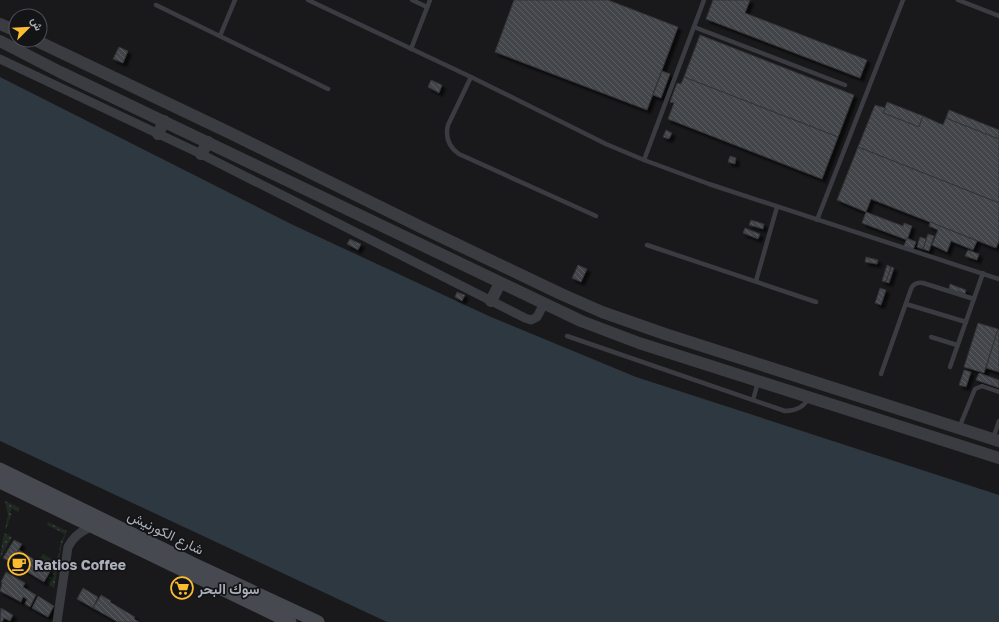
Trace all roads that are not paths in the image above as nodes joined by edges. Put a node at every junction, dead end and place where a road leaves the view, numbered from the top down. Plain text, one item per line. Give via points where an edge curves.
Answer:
1 (235, 0) edge
2 (308, 0) edge
3 (412, 0) edge
4 (430, 0) edge
5 (704, 0) edge
6 (903, 0) edge
7 (958, 0) edge
8 (156, 5) dead end
9 (427, 7) junction
10 (999, 16) edge
11 (694, 27) junction
12 (220, 36) junction
13 (0, 41) edge
14 (48, 47) edge
15 (411, 49) junction
16 (0, 59) edge
17 (60, 72) junction
18 (471, 77) junction
19 (845, 85) dead end
20 (135, 88) junction
21 (328, 89) dead end
22 (164, 121) junction
23 (158, 134) junction
24 (208, 142) junction
25 (201, 154) junction
26 (644, 160) junction
27 (777, 207) junction
28 (596, 216) dead end
29 (817, 220) junction
30 (647, 245) dead end
31 (983, 273) junction
32 (999, 278) edge
33 (756, 282) junction
34 (500, 283) junction
35 (974, 299) junction
36 (492, 300) junction
37 (816, 302) dead end
38 (544, 304) junction
39 (906, 304) junction
40 (966, 322) junction
41 (567, 336) dead end
42 (931, 337) dead end
43 (957, 345) junction
44 (950, 367) dead end
45 (881, 374) dead end
46 (758, 381) junction
47 (999, 392) edge
48 (809, 398) junction
49 (753, 400) junction
50 (999, 421) edge
51 (959, 428) junction
52 (996, 440) edge
53 (999, 458) edge
54 (0, 468) edge
55 (0, 482) edge
56 (93, 526) junction
57 (57, 622) edge
58 (290, 622) edge
59 (318, 622) edge

1 - 12 lane
2 - 15 lane
3 - 9 lane
4 - 9 lane
5 - 11 lane
6 - 29 lane
7 - 10 lane
8 - 12 lane
9 - 15 lane
11 - 19 lane
11 - 26 lane
12 - 21 lane
13 - 17 street
14 - 20 street
15 - 18 lane
16 - 23 street
17 - 20 street via 81,75 128,98 133,96
17 - 22 street
18 - 26 lane
18 - 28 lane via 448,125 448,142 454,151
20 - 51 street via 602,312
22 - 23 street
22 - 24 street
23 - 25 street
24 - 25 street
24 - 34 street
25 - 36 street
26 - 27 lane
27 - 29 lane
27 - 33 lane
29 - 31 lane
30 - 33 lane
31 - 32 lane
31 - 35 lane
33 - 37 lane
34 - 36 street
34 - 38 street
35 - 39 lane via 920,282 912,287
35 - 40 lane
36 - 38 street via 528,320 537,318
38 - 46 street via 620,337
39 - 40 lane
39 - 45 lane
40 - 43 lane
41 - 49 lane
42 - 43 lane
43 - 44 lane
46 - 48 street
46 - 49 lane
47 - 51 lane via 982,386 975,389
48 - 49 lane via 802,407 791,411
48 - 53 street
50 - 52 lane
51 - 52 street
54 - 59 main road, شارع الكورنيش
55 - 56 main road, شارع الكورنيش
56 - 57 street via 81,531 68,547
56 - 58 main road, شارع الكورنيش

